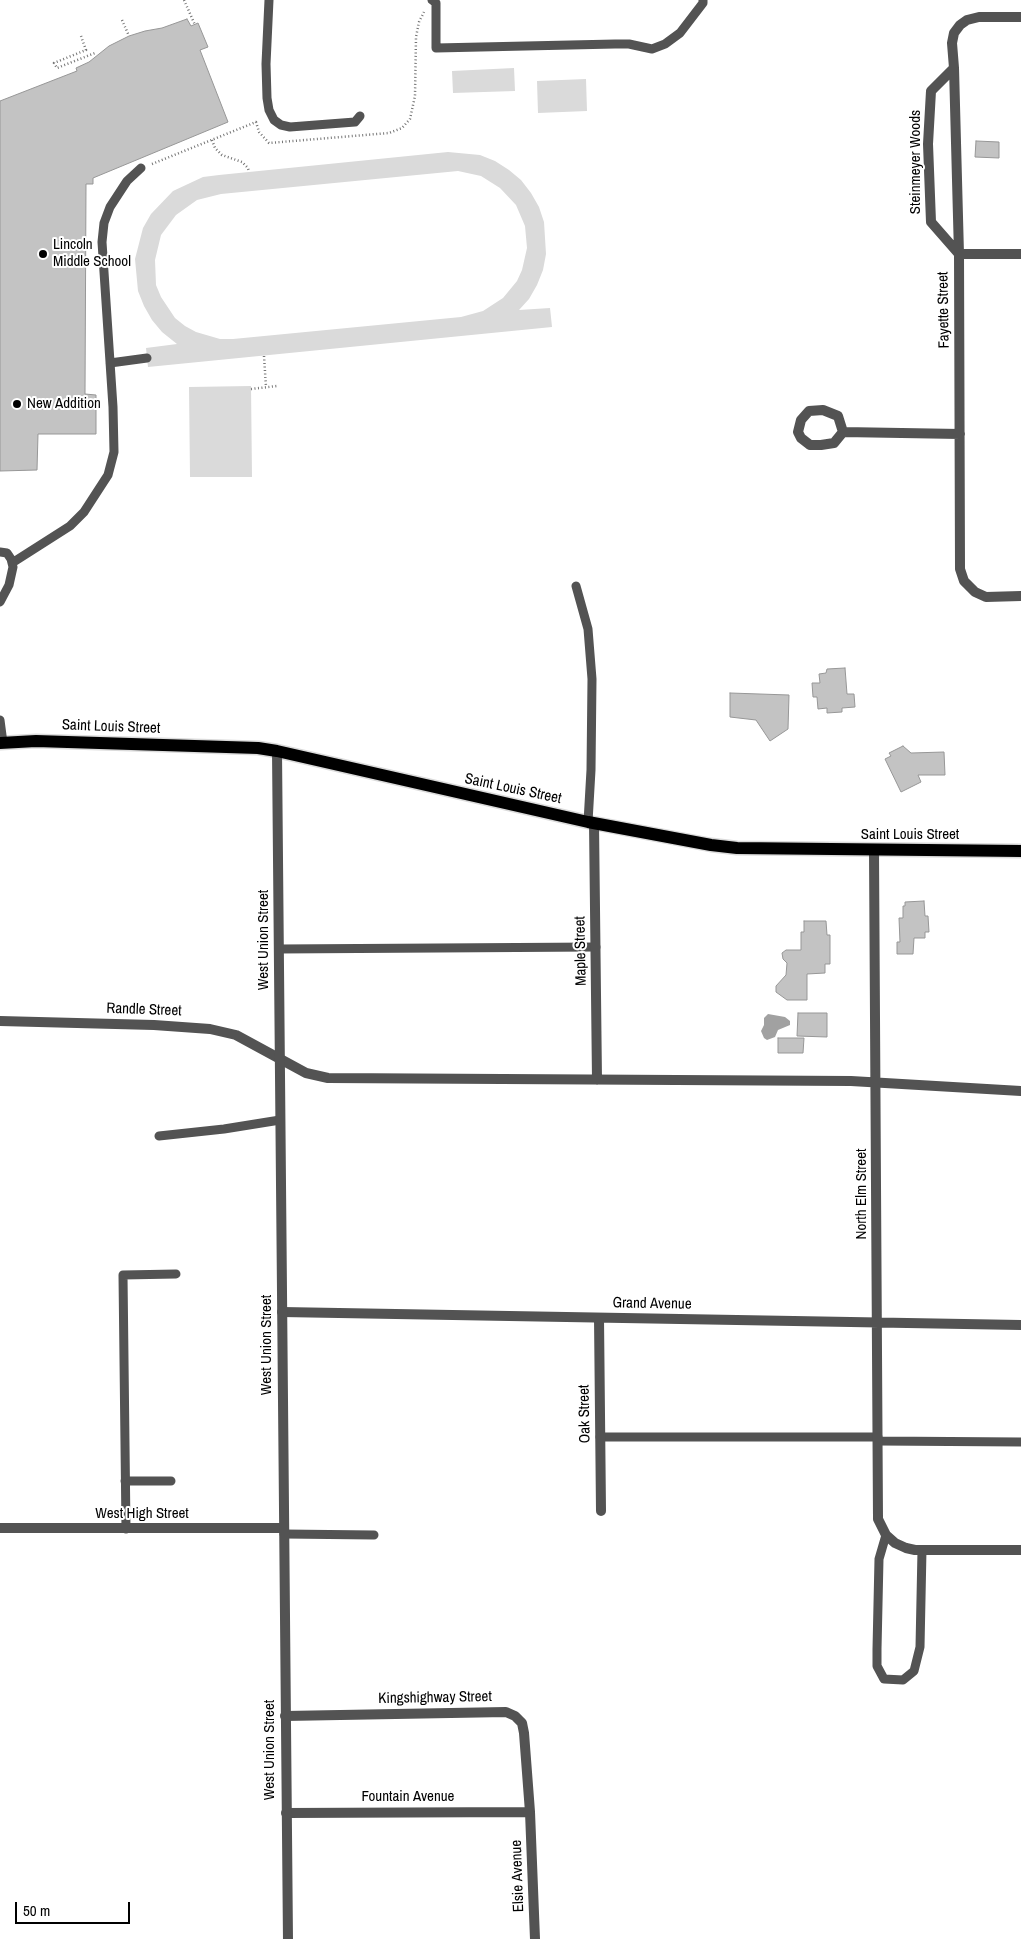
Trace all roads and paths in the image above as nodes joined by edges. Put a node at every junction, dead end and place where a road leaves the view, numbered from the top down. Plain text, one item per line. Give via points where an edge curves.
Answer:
1 (184, 0) edge
2 (269, 0) edge
3 (432, 0) edge
4 (703, 0) edge
5 (1021, 17) edge
6 (122, 20) dead end
7 (195, 25) dead end
8 (81, 36) dead end
9 (129, 36) dead end
10 (95, 53) dead end
11 (954, 68) junction
12 (360, 116) dead end
13 (212, 140) dead end
14 (141, 168) dead end
15 (249, 172) dead end
16 (958, 254) junction
17 (1021, 254) edge
18 (264, 356) dead end
19 (147, 358) dead end
20 (110, 363) junction
21 (277, 386) dead end
22 (266, 387) junction
23 (251, 389) dead end
24 (843, 432) junction
25 (960, 434) junction
26 (0, 552) edge
27 (12, 562) junction
28 (576, 586) dead end
29 (1021, 596) edge
30 (0, 602) edge
31 (0, 720) edge
32 (1, 743) edge
33 (277, 751) junction
34 (591, 822) junction
35 (874, 851) junction
36 (1021, 852) edge
37 (596, 947) junction
38 (279, 949) junction
39 (0, 1021) edge
40 (280, 1058) junction
41 (598, 1080) junction
42 (877, 1081) junction
43 (1021, 1092) edge
44 (280, 1120) junction
45 (160, 1136) dead end
46 (176, 1274) dead end
47 (282, 1312) junction
48 (600, 1318) junction
49 (877, 1322) junction
50 (1021, 1325) edge
51 (600, 1437) junction
52 (878, 1439) junction
53 (1021, 1442) edge
54 (125, 1481) junction
55 (171, 1481) dead end
56 (601, 1511) dead end
57 (0, 1528) edge
58 (126, 1529) junction
59 (284, 1531) junction
60 (374, 1535) dead end
61 (886, 1535) junction
62 (922, 1550) junction
63 (1021, 1550) edge
64 (285, 1716) junction
65 (530, 1812) junction
66 (286, 1813) junction
67 (288, 1939) edge
68 (535, 1939) edge

1 - 7 path
2 - 12 lane via 267,98 274,120 281,126 290,127 355,122
3 - 4 lane via 436,3 436,48 629,44 652,49 680,32
5 - 11 street, Fayette Street via 979,17 960,25 952,44
6 - 9 path
8 - 10 path via 86,50 54,63 58,68
11 - 16 street, Fayette Street
11 - 16 street, Steinmeyer Woods via 932,91 928,180 932,222
13 - 15 path via 222,154 242,162
14 - 20 lane via 127,181 104,223 102,242
16 - 17 street
16 - 25 street, Fayette Street
18 - 22 path
19 - 20 lane
20 - 27 lane via 114,452 108,475 94,499 70,526
21 - 22 path
22 - 23 path
24 - 24 street via 838,416 823,410 809,412 801,420 798,432 810,445 834,443
24 - 25 street
25 - 29 street, Fayette Street via 960,569 964,581 986,597
26 - 27 lane via 8,553
27 - 30 lane via 9,586
28 - 34 lane via 588,629 592,679
31 - 32 lane
32 - 33 main road, Saint Louis Street via 36,740
33 - 34 main road, Saint Louis Street
33 - 38 street, West Union Street
34 - 35 main road, Saint Louis Street via 711,846 750,850
34 - 37 street, Maple Street
35 - 36 main road, Saint Louis Street
35 - 42 street, North Elm Street
37 - 38 lane
37 - 41 street, Maple Street
38 - 40 street, West Union Street
39 - 40 street, Randle Street via 210,1029 236,1035
40 - 41 street, Randle Street via 306,1073 328,1078
40 - 44 street, West Union Street
41 - 42 street, Randle Street
42 - 43 street, Randle Street
42 - 49 street, North Elm Street
44 - 45 lane via 224,1130
44 - 47 street, West Union Street
46 - 54 lane via 123,1275
47 - 48 street, Grand Avenue
47 - 59 street, West Union Street
48 - 49 street, Grand Avenue
48 - 51 street, Oak Street
49 - 50 street, Grand Avenue
49 - 52 street, North Elm Street
51 - 52 lane
51 - 56 street, Oak Street
52 - 53 lane
52 - 61 street, North Elm Street via 878,1519
54 - 55 lane
54 - 58 lane
57 - 58 street, West High Street
58 - 59 street, West High Street
59 - 60 lane
59 - 64 street, West Union Street
61 - 62 street via 906,1548
61 - 62 lane via 879,1559 877,1649 878,1666 884,1679 902,1680 914,1671 920,1647
62 - 63 street
64 - 65 street, Kingshighway Street via 506,1712 522,1723
64 - 66 street, West Union Street
65 - 66 street, Fountain Avenue
65 - 68 street, Elsie Avenue
66 - 67 street, West Union Street

